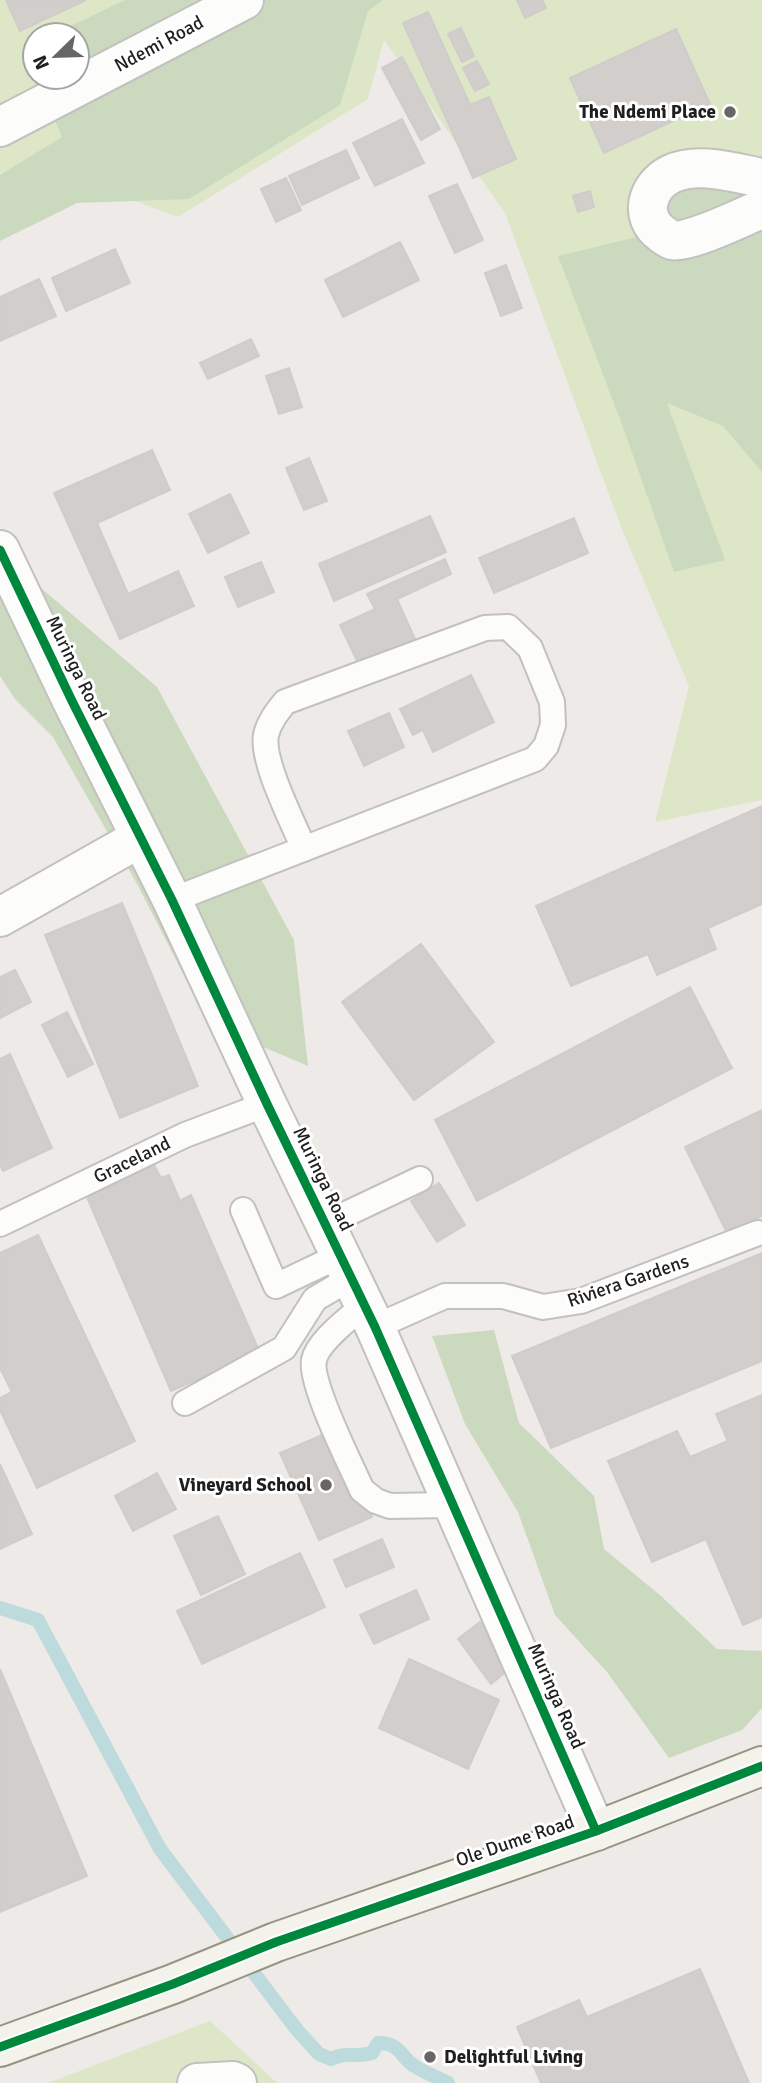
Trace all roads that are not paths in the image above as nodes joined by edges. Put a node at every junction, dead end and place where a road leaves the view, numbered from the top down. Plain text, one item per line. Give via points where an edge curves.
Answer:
1 (244, 0) edge
2 (0, 127) edge
3 (762, 178) edge
4 (762, 209) edge
5 (1, 556) edge
6 (140, 838) junction
7 (304, 849) junction
8 (172, 900) junction
9 (0, 917) edge
10 (267, 1104) junction
11 (420, 1179) dead end
12 (243, 1210) dead end
13 (0, 1224) edge
14 (758, 1233) dead end
15 (351, 1278) junction
16 (185, 1403) dead end
17 (452, 1505) junction
18 (762, 1766) edge
19 (596, 1831) junction
20 (0, 2047) edge
21 (197, 2083) edge
22 (237, 2083) edge

1 - 2 street, Ndemi Road
3 - 4 street via 717,169 688,169 671,174 652,190 646,209 653,228 670,240 687,240
5 - 6 street, Muringa Road
6 - 8 street, Muringa Road
6 - 9 street
7 - 7 lane via 535,759 546,746 553,725 552,702 530,649 508,627 485,628 285,702 266,737 267,759
7 - 8 lane
8 - 10 street, Muringa Road
10 - 13 lane, Graceland via 185,1135
10 - 15 street, Muringa Road
11 - 15 lane
12 - 15 lane via 276,1286
14 - 15 lane, Riviera Gardens via 582,1301 542,1307 503,1296 445,1296
15 - 16 lane via 315,1299 284,1348
15 - 17 street, Muringa Road
15 - 17 lane via 314,1360 315,1382 362,1490 390,1506
17 - 19 street, Muringa Road
18 - 19 street, Ole Dume Road
19 - 20 street, Ole Dume Road via 276,1942
21 - 22 street

